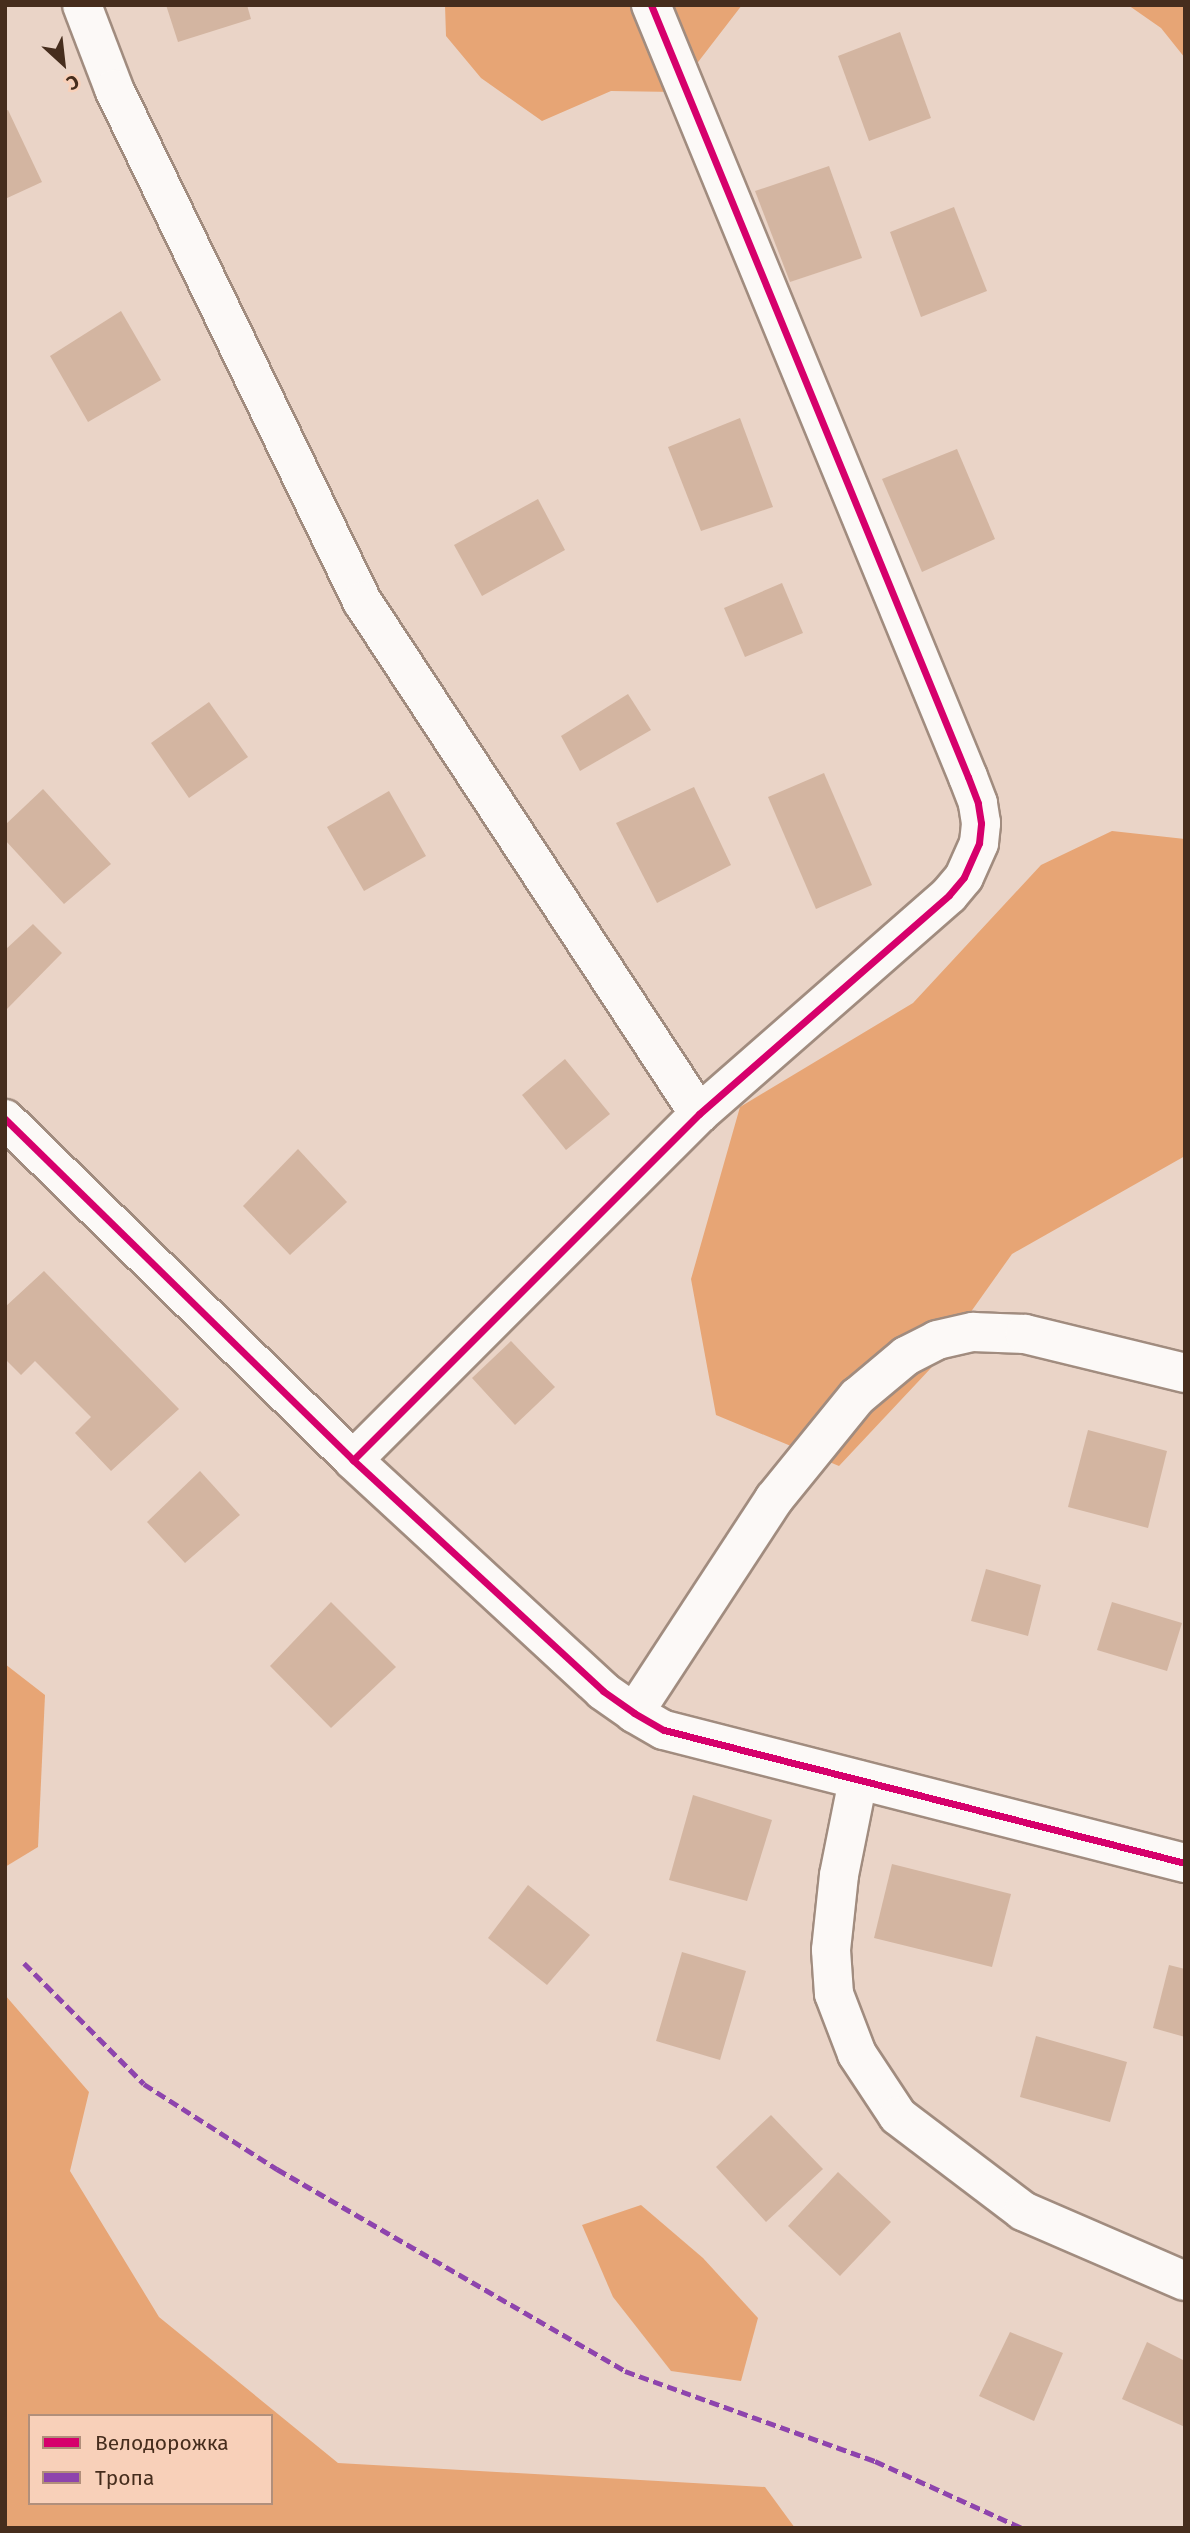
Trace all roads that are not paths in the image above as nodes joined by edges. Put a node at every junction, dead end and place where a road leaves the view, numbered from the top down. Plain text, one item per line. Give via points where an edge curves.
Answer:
1 (82, 5) edge
2 (651, 5) edge
3 (699, 1114) junction
4 (5, 1119) edge
5 (1185, 1373) edge
6 (353, 1460) junction
7 (634, 1713) junction
8 (858, 1780) junction
9 (1185, 1863) edge
10 (1185, 2281) edge

1 - 3 street via 114,89 362,601
2 - 3 street via 968,777 981,823 973,859 949,895
3 - 6 street
4 - 6 street
5 - 7 street via 1025,1334 973,1332 937,1340 906,1356 857,1397 781,1489
6 - 7 street via 593,1682
7 - 8 street via 664,1730
8 - 9 street
8 - 10 street via 839,1875 831,1950 838,2012 857,2054 898,2116 1023,2211

